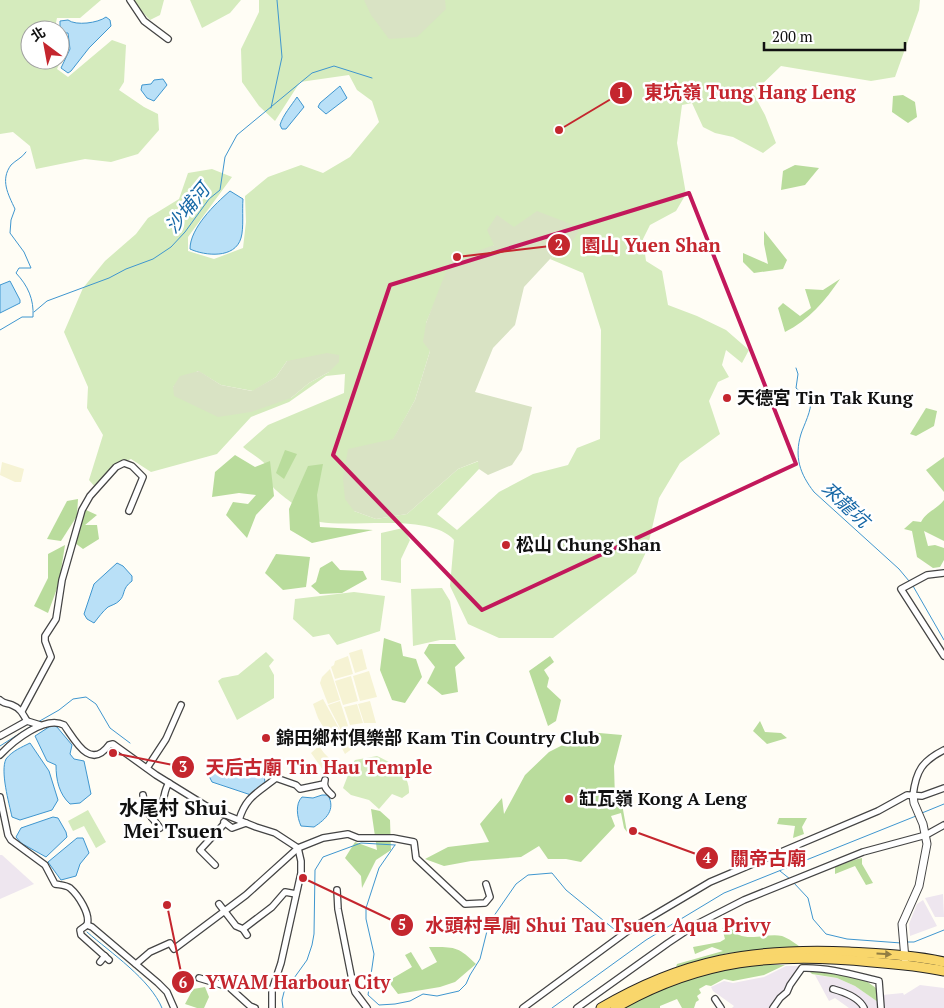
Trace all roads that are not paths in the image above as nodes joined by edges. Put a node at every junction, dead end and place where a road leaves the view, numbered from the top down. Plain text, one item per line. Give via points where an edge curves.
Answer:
1 (130, 0) edge
2 (168, 40) dead end
3 (128, 512) dead end
4 (944, 573) edge
5 (944, 656) edge
6 (0, 700) edge
7 (181, 705) dead end
8 (22, 711) junction
9 (29, 722) junction
10 (40, 725) junction
11 (0, 736) edge
12 (944, 750) edge
13 (0, 755) edge
14 (147, 768) junction
15 (169, 783) junction
16 (944, 788) edge
17 (143, 795) dead end
18 (332, 795) dead end
19 (0, 797) edge
20 (914, 799) junction
21 (152, 818) junction
22 (239, 820) junction
23 (246, 823) junction
24 (944, 825) edge
25 (160, 828) dead end
26 (926, 834) junction
27 (298, 848) junction
28 (215, 865) dead end
29 (486, 884) dead end
30 (337, 890) dead end
31 (296, 894) junction
32 (219, 904) dead end
33 (225, 911) junction
34 (87, 925) junction
35 (243, 929) junction
36 (247, 935) dead end
37 (905, 955) junction
38 (100, 962) dead end
39 (944, 962) edge
40 (136, 964) junction
41 (944, 971) edge
42 (199, 978) dead end
43 (833, 989) dead end
44 (715, 999) dead end
45 (364, 1007) edge
46 (174, 1008) edge
47 (255, 1008) edge
48 (272, 1008) edge
49 (523, 1008) edge
50 (577, 1008) edge
51 (601, 1008) edge
52 (615, 1008) edge
53 (721, 1008) edge
54 (773, 1008) edge
55 (864, 1008) edge
56 (881, 1008) edge

1 - 2 street via 144,20
3 - 8 street via 143,478 132,466 124,463 116,467 90,496 82,510 62,580 56,619 45,636 51,657
4 - 5 street via 927,575 901,589
6 - 8 street
7 - 14 street via 166,739
8 - 9 street
9 - 10 street
9 - 11 street
10 - 13 street
10 - 14 street via 59,722 84,751 99,755 111,744
12 - 20 street via 921,766
14 - 15 street
15 - 21 street via 164,789 160,810
15 - 22 street via 211,809
16 - 20 street
17 - 21 street via 146,810
18 - 22 street via 326,790 325,782 300,789 276,778 248,800
19 - 34 street via 8,835 42,862 54,884 71,889 88,916
20 - 26 street
20 - 49 street via 907,795 878,811 710,882 629,930
21 - 25 street
22 - 23 street
23 - 27 street via 275,832
23 - 28 street via 232,828 224,822 200,850
24 - 26 street
26 - 37 street via 925,861 919,886 902,924
26 - 50 street via 863,852 744,900 668,943 634,972
27 - 29 street via 324,838 348,834 358,838 414,842 416,858 465,904 486,903 490,897
27 - 31 street via 301,866
27 - 33 street
30 - 45 street via 353,984
31 - 35 street via 285,892 272,907
31 - 48 street via 272,990
32 - 33 street
33 - 35 street via 236,926
33 - 40 street via 174,949 170,943 150,952
34 - 38 street via 80,930 81,935 107,958
34 - 40 street
35 - 36 street
37 - 39 main road
37 - 41 main road
51 -> 37 main road via 677,971 739,955 787,951
37 - 52 main road via 741,962 671,981
40 - 46 street via 167,992
42 - 47 street via 229,987
43 - 55 street via 862,1003
44 - 53 street
54 - 56 street via 802,968 880,981

